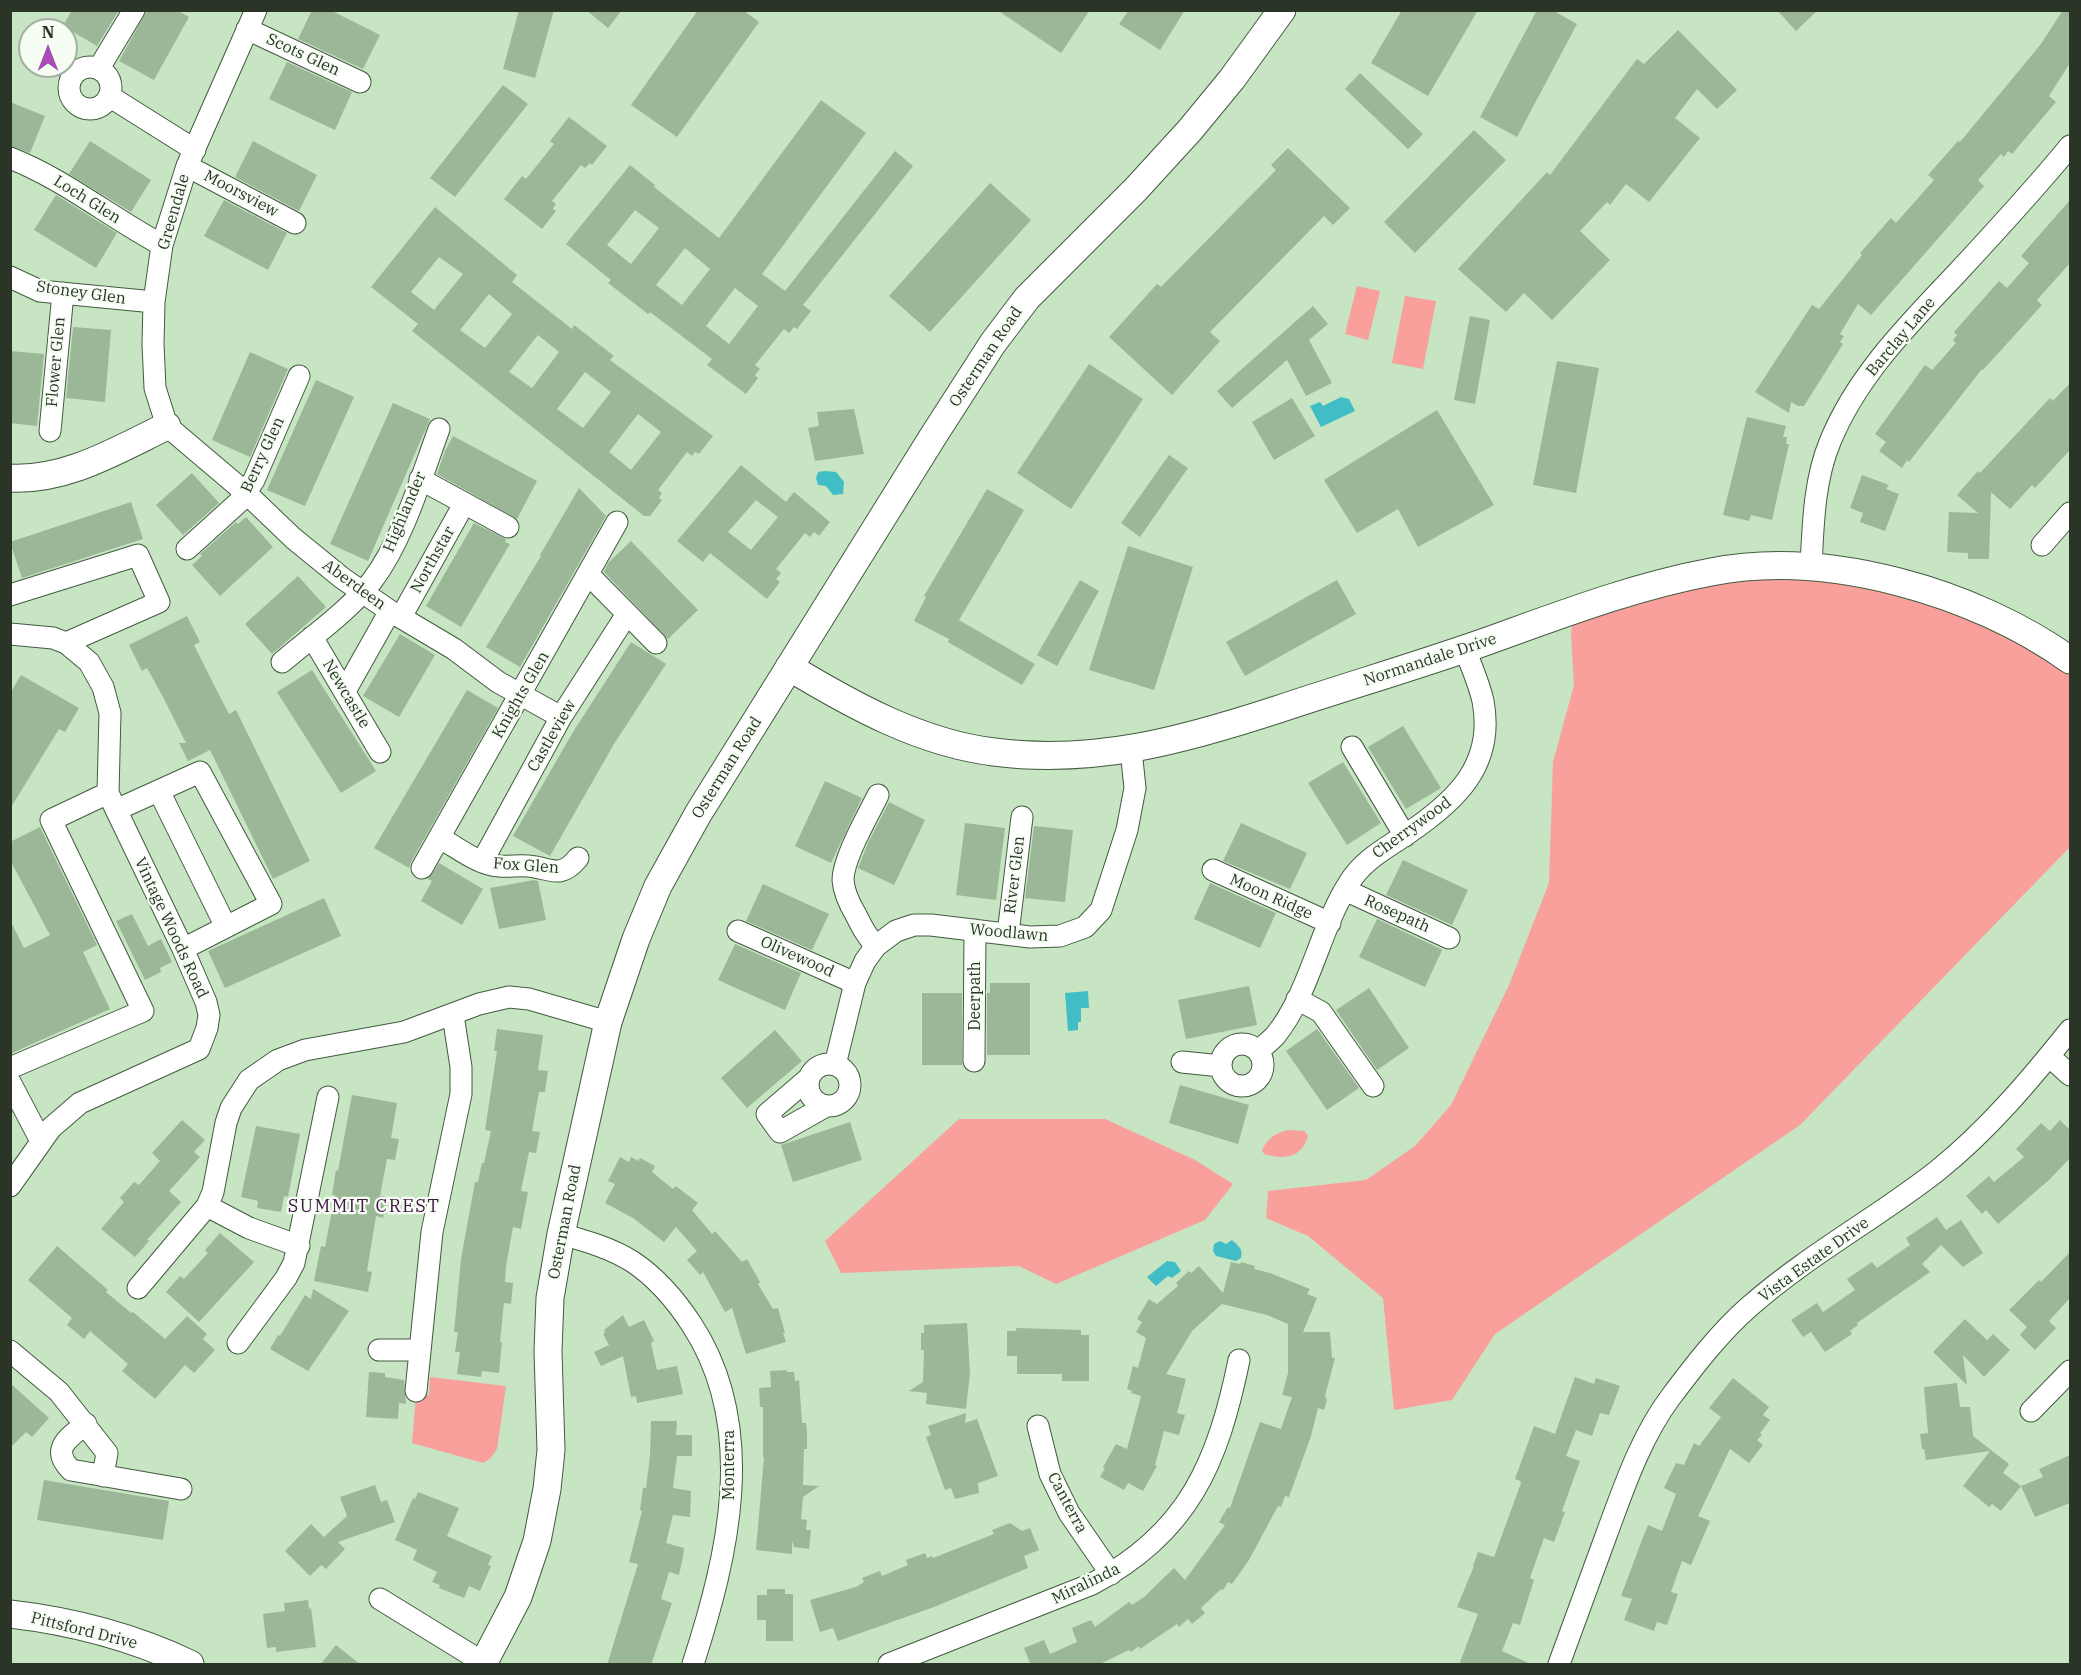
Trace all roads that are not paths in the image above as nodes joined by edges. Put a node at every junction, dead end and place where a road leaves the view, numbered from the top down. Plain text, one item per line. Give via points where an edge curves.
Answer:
1 (134, 10) edge
2 (1282, 10) edge
3 (252, 20) edge
4 (99, 68) junction
5 (360, 82) dead end
6 (109, 96) junction
7 (2070, 146) edge
8 (10, 158) edge
9 (191, 158) junction
10 (295, 223) dead end
11 (162, 245) junction
12 (10, 277) edge
13 (63, 293) junction
14 (154, 302) junction
15 (299, 376) dead end
16 (167, 426) junction
17 (439, 429) dead end
18 (50, 431) dead end
19 (10, 478) edge
20 (420, 479) junction
21 (246, 493) junction
22 (464, 504) junction
23 (2070, 513) edge
24 (617, 522) dead end
25 (508, 528) dead end
26 (2042, 545) dead end
27 (187, 549) dead end
28 (1810, 567) junction
29 (589, 575) junction
30 (362, 592) junction
31 (10, 595) edge
32 (396, 614) junction
33 (627, 614) junction
34 (10, 634) edge
35 (312, 637) junction
36 (656, 643) dead end
37 (66, 644) junction
38 (1465, 649) junction
39 (2070, 660) edge
40 (282, 662) dead end
41 (789, 667) junction
42 (345, 691) junction
43 (521, 695) junction
44 (561, 717) junction
45 (1352, 747) dead end
46 (1131, 750) junction
47 (380, 752) dead end
48 (159, 790) junction
49 (878, 795) dead end
50 (112, 801) junction
51 (1022, 817) dead end
52 (1405, 836) junction
53 (440, 838) junction
54 (578, 858) dead end
55 (483, 862) junction
56 (422, 868) dead end
57 (1213, 870) dead end
58 (1345, 890) junction
59 (1330, 923) junction
60 (226, 927) junction
61 (975, 930) junction
62 (738, 931) dead end
63 (1008, 934) junction
64 (1449, 938) dead end
65 (876, 946) junction
66 (183, 949) junction
67 (855, 983) junction
68 (1297, 999) junction
69 (453, 1015) junction
70 (608, 1022) junction
71 (2070, 1030) edge
72 (1258, 1051) junction
73 (2049, 1056) junction
74 (974, 1061) dead end
75 (1182, 1062) dead end
76 (835, 1065) junction
77 (1221, 1066) junction
78 (10, 1068) edge
79 (2070, 1075) edge
80 (809, 1078) junction
81 (10, 1082) edge
82 (1373, 1086) dead end
83 (328, 1097) dead end
84 (826, 1106) junction
85 (41, 1141) junction
86 (10, 1186) edge
87 (207, 1206) junction
88 (561, 1234) junction
89 (299, 1246) junction
90 (138, 1288) dead end
91 (238, 1343) dead end
92 (378, 1350) dead end
93 (420, 1350) junction
94 (10, 1351) edge
95 (1239, 1360) dead end
96 (2070, 1371) edge
97 (416, 1391) dead end
98 (2031, 1411) dead end
99 (86, 1424) junction
100 (1038, 1426) dead end
101 (103, 1476) junction
102 (181, 1489) dead end
103 (1111, 1574) junction
104 (380, 1599) dead end
105 (10, 1614) edge
106 (699, 1663) edge
107 (483, 1664) edge
108 (190, 1665) edge
109 (889, 1665) edge
110 (1559, 1665) edge

1 - 4 street
2 - 41 street, Osterman Road via 1190,130 1027,298 932,438
3 - 5 street, Scots Glen
3 - 9 street, Greendale
4 - 6 street via 110,82
4 - 6 street via 87,66 74,73 69,94 78,106 92,109
6 - 9 street, Moorsview
7 - 28 street, Barclay Lane via 2027,199 1903,330 1847,407 1829,443 1817,492
8 - 11 street, Loch Glen via 33,166
9 - 10 street, Moorsview
9 - 11 street, Greendale
11 - 14 street, Greendale
12 - 13 street, Stoney Glen via 40,291
13 - 14 street, Stoney Glen
13 - 18 street, Flower Glen
14 - 16 street, Greendale via 155,388
15 - 21 street, Berry Glen
16 - 19 street via 92,462 54,475
16 - 21 street, Aberdeen
17 - 20 street, Highlander
20 - 22 street
20 - 30 street, Highlander via 393,547
21 - 27 street, Berry Glen
21 - 30 street, Aberdeen via 293,538
22 - 25 street
22 - 32 street, Northstar
23 - 26 street
24 - 29 street, Knights Glen
28 - 38 street, Normandale Drive via 1714,571 1674,580 1612,597
28 - 39 street, Normandale Drive via 1889,579 1942,594 2012,626
29 - 33 street
29 - 43 street, Knights Glen
30 - 32 street, Aberdeen
30 - 35 street, Highlander
31 - 37 street via 138,555 159,602
32 - 42 street, Northstar
32 - 43 street, Aberdeen
33 - 36 street
33 - 44 street, Castleview
34 - 37 street, Vintage Woods Road via 53,638
35 - 40 street, Highlander
35 - 42 street, Newcastle
37 - 50 street, Vintage Woods Road via 89,662 108,704
38 - 46 street, Normandale Drive via 1209,731
38 - 52 street, Cherrywood via 1482,699 1485,739 1471,776 1446,807
41 - 46 street, Normandale Drive via 863,709 950,743 1036,755
41 - 70 street, Osterman Road via 658,886
42 - 47 street, Newcastle
43 - 44 street, Aberdeen
43 - 53 street, Knights Glen
44 - 55 street, Castleview
45 - 52 street
46 - 63 street, Woodlawn via 1135,788 1127,830 1101,910 1085,927 1060,936
48 - 50 street
48 - 60 street
48 - 60 street via 200,772 271,904
49 - 65 street via 846,863 843,880 852,909
50 - 66 street, Vintage Woods Road
50 - 78 street via 51,820 143,1011
51 - 63 street, River Glen
52 - 58 street, Cherrywood via 1368,860
53 - 55 street, Fox Glen
53 - 56 street, Knights Glen
54 - 55 street, Fox Glen via 568,868 554,872
57 - 59 street, Moon Ridge
58 - 59 street, Cherrywood
58 - 64 street, Rosepath
59 - 68 street, Cherrywood
60 - 66 street
61 - 63 street, Woodlawn
61 - 65 street, Woodlawn via 914,926 896,931
61 - 74 street, Deerpath
62 - 67 street, Olivewood
65 - 67 street, Woodlawn
66 - 85 street, Vintage Woods Road via 209,1015 199,1049 80,1103
67 - 76 street, Woodlawn
68 - 72 street, Cherrywood via 1275,1036
68 - 82 street via 1322,1012
69 - 70 street via 509,997
69 - 87 street via 404,1032 305,1050 262,1069 249,1080 231,1108
69 - 93 street via 461,1094 432,1232
70 - 88 street, Osterman Road
71 - 73 street, Vista Estate Drive
72 - 77 street via 1238,1044 1225,1052
72 - 77 street via 1263,1072 1247,1086 1226,1079
73 - 79 street
73 - 110 street, Vista Estate Drive via 1967,1146 1875,1217 1809,1260 1750,1306 1715,1341 1669,1399 1637,1459
75 - 77 street
76 - 80 street via 818,1067
76 - 84 street via 849,1077 850,1091 840,1103
80 - 84 street via 809,1093
80 - 84 street via 767,1114 780,1132
81 - 85 street
83 - 89 street
85 - 86 street, Vintage Woods Road
87 - 89 street via 249,1228
87 - 90 street
88 - 106 street, Monterra via 633,1262 653,1279 681,1307 704,1342 719,1377 730,1426 732,1477 727,1529
88 - 107 street, Osterman Road via 550,1298 551,1450 547,1489 537,1541 518,1597
89 - 91 street via 286,1278
92 - 93 street
93 - 97 street
94 - 99 street via 59,1392
95 - 103 street, Miralinda via 1214,1454 1193,1493 1173,1522
96 - 98 street
99 - 101 street via 107,1453
99 - 101 street via 67,1439 61,1456 71,1470
100 - 103 street, Canterra via 1050,1474 1069,1513
101 - 102 street
103 - 109 street, Miralinda
104 - 107 street
105 - 108 street, Pittsford Drive via 48,1619 115,1637

